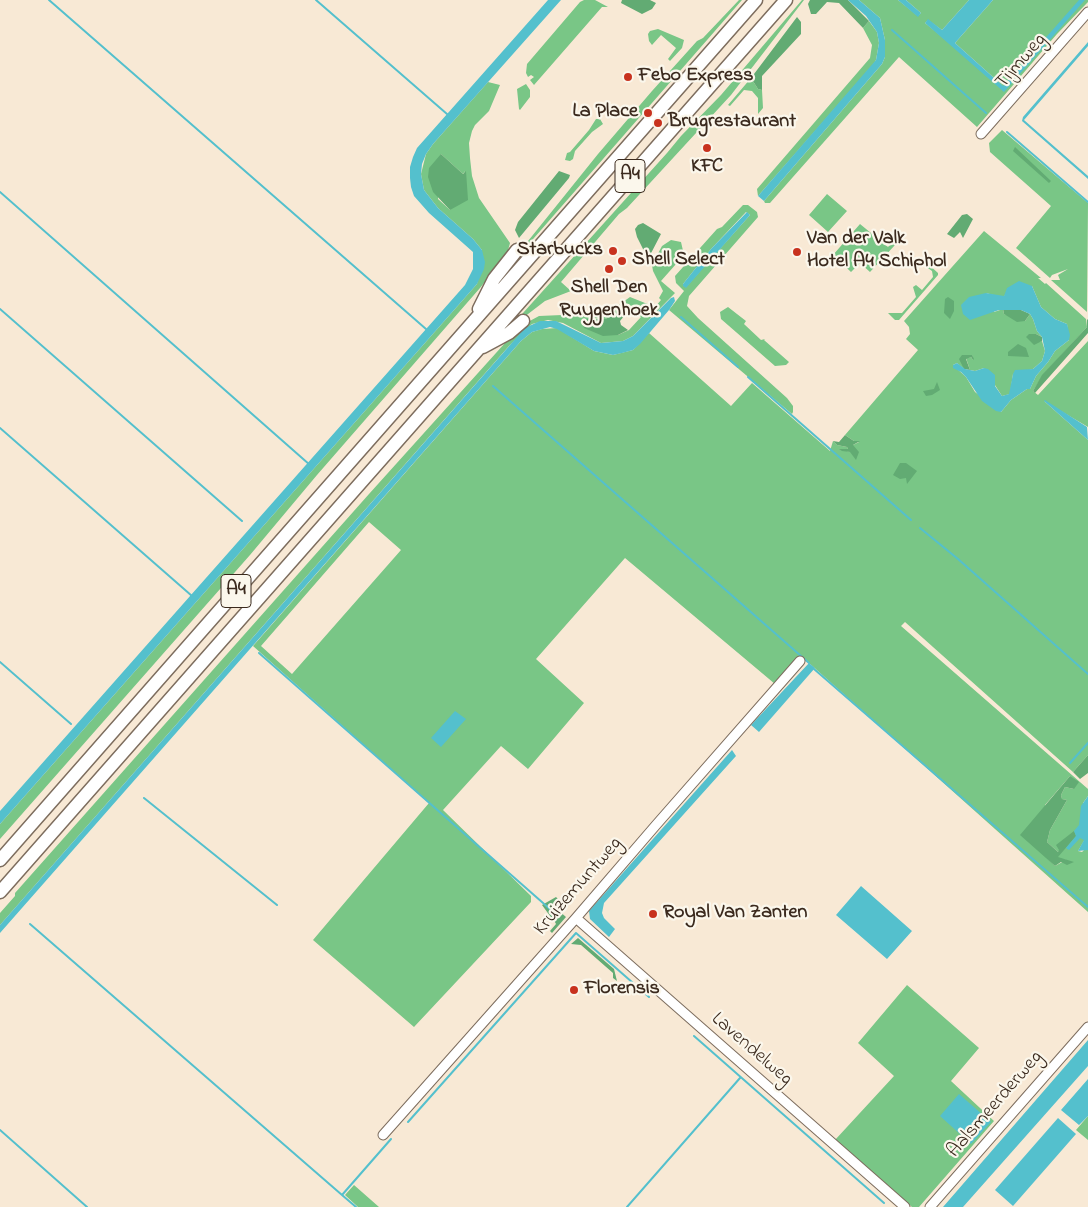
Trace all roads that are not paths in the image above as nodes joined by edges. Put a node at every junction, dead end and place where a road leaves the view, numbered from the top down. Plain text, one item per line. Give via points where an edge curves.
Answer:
1 (756, 0) edge
2 (786, 0) edge
3 (1088, 12) edge
4 (982, 134) dead end
5 (517, 250) dead end
6 (523, 321) dead end
7 (469, 327) junction
8 (475, 352) junction
9 (800, 661) dead end
10 (0, 860) edge
11 (0, 892) edge
12 (576, 918) junction
13 (1088, 1026) edge
14 (383, 1135) dead end
15 (905, 1207) edge
16 (930, 1207) edge

1 - 7 highway, A4
2 - 8 highway, A4
3 - 4 street, Tijmweg
5 - 7 highway, A4 via 494,279
6 - 8 highway, A4
7 - 10 highway, A4
8 - 11 highway, A4
9 - 12 street, Kruizemuntweg
12 - 14 street, Kruizemuntweg
12 - 15 street, Lavendelweg
13 - 16 street, Aalsmeerderweg

